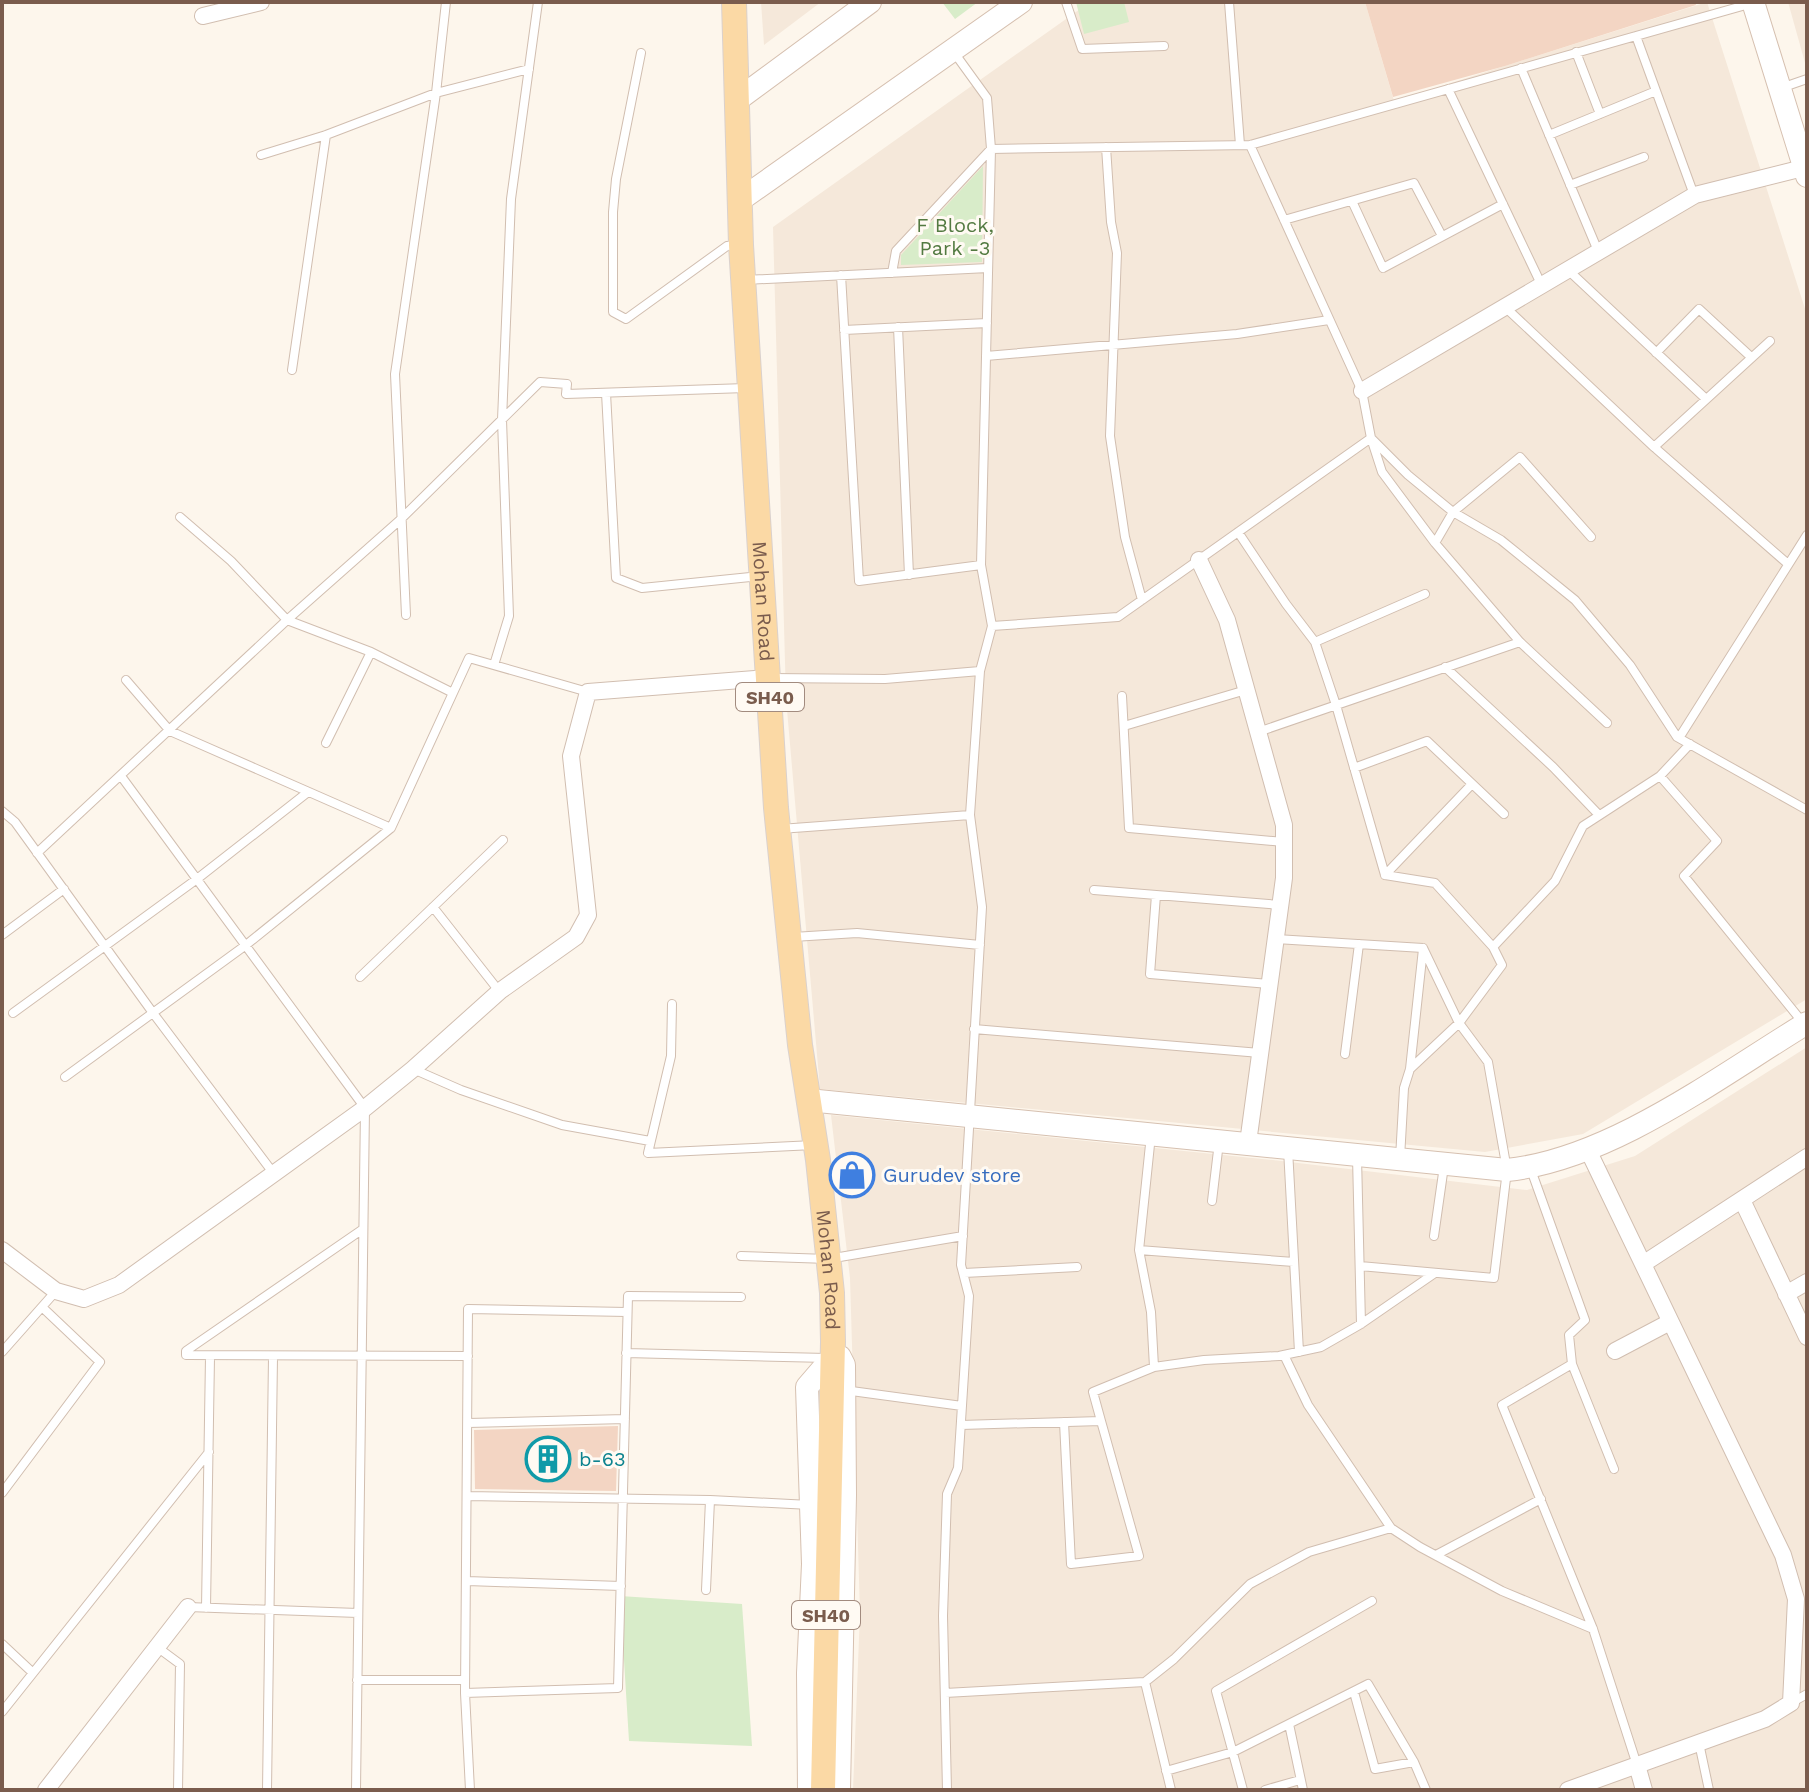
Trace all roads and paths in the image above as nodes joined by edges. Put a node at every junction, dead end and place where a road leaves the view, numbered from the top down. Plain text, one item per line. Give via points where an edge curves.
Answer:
1 (261, 2) edge
2 (446, 2) edge
3 (538, 2) edge
4 (734, 2) edge
5 (870, 2) edge
6 (1021, 2) edge
7 (1066, 2) edge
8 (1229, 2) edge
9 (1754, 2) edge
10 (203, 16) dead end
11 (1636, 36) junction
12 (1164, 46) dead end
13 (952, 50) junction
14 (1576, 52) junction
15 (641, 53) dead end
16 (1521, 68) junction
17 (529, 69) junction
18 (1807, 79) edge
19 (1780, 88) junction
20 (1448, 89) junction
21 (1656, 91) junction
22 (436, 93) junction
23 (737, 100) junction
24 (1600, 114) junction
25 (326, 135) junction
26 (1549, 135) junction
27 (1240, 145) junction
28 (1250, 145) junction
29 (1106, 147) junction
30 (991, 149) junction
31 (261, 155) dead end
32 (1644, 157) dead end
33 (1806, 170) edge
34 (1570, 185) junction
35 (1695, 195) junction
36 (740, 200) junction
37 (1352, 201) junction
38 (1503, 204) junction
39 (1284, 220) junction
40 (1442, 236) junction
41 (741, 245) junction
42 (1599, 252) junction
43 (988, 268) junction
44 (1568, 270) junction
45 (892, 273) junction
46 (841, 275) junction
47 (743, 280) junction
48 (1542, 286) junction
49 (1505, 307) junction
50 (1329, 320) junction
51 (987, 323) junction
52 (898, 327) junction
53 (844, 330) junction
54 (1770, 341) dead end
55 (1113, 345) junction
56 (1656, 353) junction
57 (986, 356) junction
58 (1751, 357) junction
59 (292, 370) dead end
60 (750, 388) junction
61 (1362, 391) junction
62 (606, 393) junction
63 (1706, 399) junction
64 (502, 420) junction
65 (1371, 438) junction
66 (1654, 447) junction
67 (1453, 512) junction
68 (180, 517) dead end
69 (400, 520) junction
70 (1238, 532) junction
71 (1807, 535) edge
72 (1591, 537) dead end
73 (1435, 543) junction
74 (1199, 560) junction
75 (1788, 564) junction
76 (981, 565) junction
77 (909, 575) junction
78 (762, 576) junction
79 (1425, 594) dead end
80 (1142, 600) junction
81 (406, 615) dead end
82 (287, 620) junction
83 (992, 626) junction
84 (1315, 642) junction
85 (1520, 642) junction
86 (371, 652) junction
87 (494, 665) junction
88 (1445, 667) junction
89 (980, 671) junction
90 (768, 678) junction
91 (126, 680) dead end
92 (1246, 690) junction
93 (588, 692) junction
94 (453, 693) junction
95 (1122, 696) dead end
96 (1336, 705) junction
97 (1607, 723) dead end
98 (1124, 726) junction
99 (170, 731) junction
100 (1258, 732) junction
101 (1679, 738) junction
102 (326, 743) dead end
103 (1690, 744) junction
104 (1354, 768) junction
105 (121, 776) junction
106 (1660, 776) junction
107 (1472, 784) junction
108 (308, 792) junction
109 (1807, 810) edge
110 (2, 811) edge
111 (1504, 814) dead end
112 (970, 815) junction
113 (1599, 815) junction
114 (391, 828) junction
115 (779, 829) junction
116 (503, 840) dead end
117 (1284, 842) junction
118 (37, 853) junction
119 (1385, 875) junction
120 (197, 879) junction
121 (64, 889) junction
122 (1094, 890) dead end
123 (1156, 895) junction
124 (1281, 906) junction
125 (433, 907) junction
126 (2, 935) edge
127 (789, 937) junction
128 (1276, 939) junction
129 (1359, 944) junction
130 (246, 945) junction
131 (980, 945) junction
132 (105, 946) junction
133 (1493, 947) junction
134 (1423, 948) junction
135 (360, 977) dead end
136 (1270, 984) junction
137 (500, 991) junction
138 (672, 1004) dead end
139 (13, 1013) dead end
140 (153, 1013) junction
141 (1459, 1023) junction
142 (1806, 1024) edge
143 (974, 1029) junction
144 (1260, 1053) junction
145 (1345, 1054) dead end
146 (413, 1069) junction
147 (1410, 1069) junction
148 (65, 1077) dead end
149 (808, 1100) junction
150 (365, 1108) junction
151 (968, 1116) junction
152 (1151, 1134) junction
153 (1220, 1140) junction
154 (650, 1141) junction
155 (1248, 1143) junction
156 (815, 1145) junction
157 (1287, 1147) junction
158 (1588, 1150) junction
159 (1357, 1153) junction
160 (1807, 1157) edge
161 (1400, 1158) junction
162 (1445, 1162) junction
163 (1530, 1167) junction
164 (1507, 1170) junction
165 (274, 1174) junction
166 (1742, 1200) junction
167 (1212, 1201) dead end
168 (363, 1229) junction
169 (963, 1236) junction
170 (1434, 1236) dead end
171 (2, 1250) edge
172 (1139, 1250) junction
173 (741, 1256) dead end
174 (828, 1259) junction
175 (1294, 1262) junction
176 (1643, 1264) junction
177 (1360, 1266) junction
178 (1077, 1267) dead end
179 (964, 1273) junction
180 (1435, 1273) junction
181 (1807, 1282) edge
182 (56, 1291) junction
183 (1786, 1294) junction
184 (741, 1297) dead end
185 (42, 1307) junction
186 (627, 1312) junction
187 (1670, 1322) junction
188 (1361, 1324) junction
189 (1807, 1337) edge
190 (832, 1350) junction
191 (1615, 1351) dead end
192 (2, 1352) edge
193 (1299, 1352) junction
194 (626, 1353) junction
195 (1284, 1355) junction
196 (468, 1356) junction
197 (210, 1357) junction
198 (273, 1357) junction
199 (362, 1357) junction
200 (1572, 1364) junction
201 (1154, 1367) junction
202 (838, 1390) junction
203 (962, 1406) junction
204 (625, 1419) junction
205 (1101, 1421) junction
206 (1064, 1422) junction
207 (468, 1423) junction
208 (961, 1425) junction
209 (209, 1452) junction
210 (1614, 1469) dead end
211 (2, 1493) edge
212 (468, 1496) junction
213 (623, 1498) junction
214 (1541, 1499) junction
215 (710, 1500) junction
216 (811, 1505) junction
217 (1391, 1528) junction
218 (1436, 1555) junction
219 (467, 1581) junction
220 (621, 1586) junction
221 (706, 1590) dead end
222 (1801, 1596) edge
223 (1372, 1601) dead end
224 (188, 1607) joint
225 (206, 1608) junction
226 (269, 1610) junction
227 (358, 1613) junction
228 (1593, 1629) junction
229 (2, 1644) edge
230 (157, 1647) junction
231 (33, 1673) junction
232 (357, 1680) junction
233 (465, 1680) junction
234 (1145, 1682) junction
235 (1354, 1692) junction
236 (465, 1693) junction
237 (945, 1693) junction
238 (1807, 1694) edge
239 (1791, 1703) junction
240 (2, 1712) edge
241 (1289, 1724) junction
242 (1699, 1743) junction
243 (1233, 1752) junction
244 (1414, 1762) junction
245 (1637, 1765) junction
246 (1166, 1771) junction
247 (1300, 1780) junction
248 (46, 1790) edge
249 (178, 1790) edge
250 (267, 1790) edge
251 (356, 1790) edge
252 (470, 1790) edge
253 (809, 1790) edge
254 (823, 1790) edge
255 (839, 1790) edge
256 (947, 1790) edge
257 (1171, 1790) edge
258 (1243, 1790) edge
259 (1265, 1790) edge
260 (1303, 1790) edge
261 (1426, 1790) edge
262 (1568, 1790) edge
263 (1644, 1790) edge
264 (1709, 1790) edge

1 - 10 street
2 - 22 lane
3 - 17 lane
4 - 23 main road, Mohan Road / SH40
5 - 23 street
6 - 13 street
7 - 12 lane via 1082,49
8 - 27 lane
9 - 11 lane
9 - 19 street
11 - 14 lane
11 - 21 lane
13 - 30 lane via 987,98
13 - 36 street
14 - 16 lane
14 - 24 lane
15 - 41 lane via 616,179 613,312 626,319 727,246
16 - 20 lane
16 - 26 lane
17 - 22 lane
17 - 64 lane via 511,199
18 - 19 lane
19 - 33 street
20 - 28 lane
20 - 38 lane
21 - 24 lane
21 - 35 lane
22 - 25 lane
22 - 69 lane via 395,374
23 - 36 main road, Mohan Road / SH40
24 - 26 lane
25 - 31 lane
25 - 59 lane
26 - 34 lane
27 - 28 lane
27 - 29 lane
28 - 39 lane
29 - 30 lane
29 - 55 lane via 1117,253
30 - 43 lane
30 - 45 lane via 896,251
32 - 34 lane
33 - 35 street
34 - 42 lane
35 - 42 street
36 - 41 main road, Mohan Road / SH40
37 - 39 lane
37 - 40 lane via 1414,183
37 - 40 lane via 1383,268
38 - 40 lane
38 - 48 lane
39 - 50 lane
41 - 47 main road, Mohan Road / SH40
42 - 44 street
43 - 45 lane
43 - 51 lane
44 - 48 street
44 - 56 lane
45 - 46 lane
46 - 47 lane
46 - 53 lane
47 - 60 main road, Mohan Road / SH40
48 - 49 street
49 - 61 street
49 - 66 lane
50 - 55 lane
50 - 61 lane
51 - 52 lane
51 - 57 lane
52 - 53 lane
52 - 77 lane
53 - 77 lane via 859,581
54 - 58 lane
55 - 57 lane
55 - 80 lane via 1110,436 1125,537
56 - 58 lane via 1699,309
56 - 63 lane
57 - 76 lane
58 - 63 lane
60 - 62 lane
60 - 78 main road, Mohan Road / SH40
61 - 65 lane
62 - 64 lane via 566,394 567,384 540,382
62 - 78 lane via 616,578 642,588
63 - 66 lane
64 - 69 lane
64 - 87 lane via 509,616
65 - 67 lane
65 - 70 lane
65 - 73 lane via 1382,472
66 - 75 lane
67 - 72 lane via 1520,457
67 - 73 lane
67 - 101 lane via 1501,540 1575,600 1630,665
68 - 82 lane
69 - 81 lane
69 - 82 lane
70 - 74 lane
70 - 84 lane
71 - 75 lane
73 - 85 lane
74 - 80 lane
74 - 92 street via 1227,620
75 - 101 lane
76 - 77 lane
76 - 83 lane
78 - 90 main road, Mohan Road / SH40
79 - 84 lane
80 - 83 lane via 1118,617
82 - 86 lane
82 - 99 lane
83 - 89 lane
84 - 96 lane
85 - 88 lane
85 - 97 lane
86 - 94 lane
86 - 102 lane
87 - 93 lane
87 - 94 lane via 469,658
88 - 96 lane
88 - 113 lane
89 - 90 lane via 885,679
89 - 112 lane
90 - 93 street
90 - 115 main road, Mohan Road / SH40
91 - 99 lane
92 - 98 lane
92 - 100 street
93 - 137 street via 571,756 588,915 576,937
94 - 114 lane
95 - 98 lane
96 - 100 lane
96 - 104 lane
98 - 117 lane via 1129,828
99 - 105 lane
99 - 108 lane
100 - 117 street
101 - 103 lane
103 - 106 lane
103 - 109 lane
104 - 107 lane via 1427,741
104 - 119 lane
105 - 118 lane
105 - 120 lane
106 - 113 lane
106 - 142 lane via 1717,841 1684,876
107 - 111 lane
107 - 119 lane
108 - 114 lane
108 - 120 lane
110 - 118 lane
112 - 115 lane
112 - 131 lane via 982,907
113 - 133 lane via 1583,826 1555,881
114 - 130 lane
115 - 127 main road, Mohan Road / SH40
116 - 125 lane
117 - 124 street
118 - 121 lane
119 - 133 lane via 1435,883
120 - 130 lane
120 - 132 lane
121 - 126 lane
121 - 132 lane
122 - 123 lane
123 - 124 lane
123 - 136 lane via 1150,974
124 - 128 street
125 - 135 lane
125 - 137 lane
127 - 131 lane via 857,933
127 - 149 main road, Mohan Road / SH40
128 - 129 lane
128 - 136 street
129 - 134 lane
129 - 145 lane
130 - 140 lane
130 - 150 lane
131 - 143 lane
132 - 139 lane
132 - 140 lane
133 - 141 lane via 1502,965
134 - 141 lane
134 - 147 lane
136 - 144 street
137 - 146 street
138 - 154 lane via 671,1056
140 - 148 lane
140 - 165 lane
141 - 147 lane
141 - 164 lane via 1488,1062
142 - 158 street
143 - 144 lane
143 - 151 lane
144 - 155 street
146 - 150 street
146 - 154 lane via 562,1125
147 - 161 lane
149 - 151 street
149 - 156 main road, Mohan Road / SH40
150 - 165 street
150 - 168 lane
151 - 152 street
151 - 169 lane
152 - 153 street
152 - 172 lane
153 - 155 street
153 - 167 lane
154 - 156 lane via 648,1153
155 - 157 street
156 - 174 main road, Mohan Road / SH40
157 - 159 street
157 - 175 lane
158 - 163 street
158 - 176 street
159 - 161 street
159 - 177 lane
160 - 166 street
161 - 162 street
162 - 164 street
162 - 170 lane
163 - 164 street
163 - 200 lane via 1585,1320 1569,1335
164 - 180 lane via 1494,1278
165 - 182 street via 119,1285 84,1299
166 - 176 street
166 - 183 street
168 - 197 lane via 186,1351
168 - 199 lane
169 - 174 lane
169 - 179 lane
171 - 182 street
172 - 175 lane
172 - 201 lane via 1151,1312
173 - 174 lane
174 - 190 main road, Mohan Road / SH40
175 - 193 lane
176 - 187 street
177 - 180 lane
177 - 188 lane
178 - 179 lane
179 - 203 lane via 969,1296
180 - 188 lane
181 - 183 street
182 - 185 lane
183 - 189 street
184 - 186 lane via 628,1296
185 - 192 lane
185 - 211 lane via 100,1362
186 - 194 lane
186 - 196 lane via 468,1309
187 - 191 street
187 - 222 street
188 - 193 lane via 1321,1347
190 - 194 lane
190 - 202 main road, Mohan Road / SH40
190 - 216 street via 807,1387
193 - 195 lane
194 - 204 lane
195 - 201 lane
195 - 217 lane via 1308,1405
196 - 199 lane
196 - 207 lane
197 - 198 lane
197 - 209 lane
198 - 199 lane
198 - 226 lane
199 - 227 lane
200 - 210 lane
200 - 214 lane via 1502,1405
201 - 205 lane via 1093,1392
202 - 203 lane
202 - 254 main road, SH40 via 829,1439
202 - 255 street via 845,1495
203 - 208 lane
204 - 207 lane
204 - 213 lane
205 - 206 lane
205 - 206 lane via 1139,1556 1071,1564
206 - 208 lane
207 - 212 lane
208 - 237 lane via 958,1468 947,1494
209 - 225 lane
209 - 231 lane
212 - 213 lane
212 - 219 lane
213 - 215 lane
213 - 220 lane
214 - 218 lane
214 - 228 lane
215 - 216 lane
215 - 221 lane
216 - 253 street
217 - 218 lane
217 - 234 lane via 1309,1552 1250,1584
218 - 228 lane via 1502,1591
219 - 220 lane
219 - 233 lane
220 - 236 lane via 618,1688
222 - 239 street
223 - 243 lane via 1216,1691
224 - 225 lane
224 - 230 street
225 - 226 lane
226 - 227 lane
226 - 250 lane
227 - 232 lane
228 - 245 lane
229 - 231 lane
230 - 248 street
230 - 249 lane via 180,1664
231 - 240 lane
232 - 233 lane
232 - 251 lane
233 - 236 lane
234 - 237 lane
234 - 246 lane
235 - 241 lane
235 - 244 lane via 1368,1684
235 - 244 lane via 1375,1769
236 - 252 lane
237 - 256 lane
238 - 239 lane
239 - 242 street via 1765,1719
241 - 243 lane
241 - 247 lane
242 - 245 street
242 - 264 lane
243 - 246 lane
243 - 258 lane
244 - 261 lane
245 - 262 street
245 - 263 street
246 - 257 lane
247 - 259 lane
247 - 260 lane

